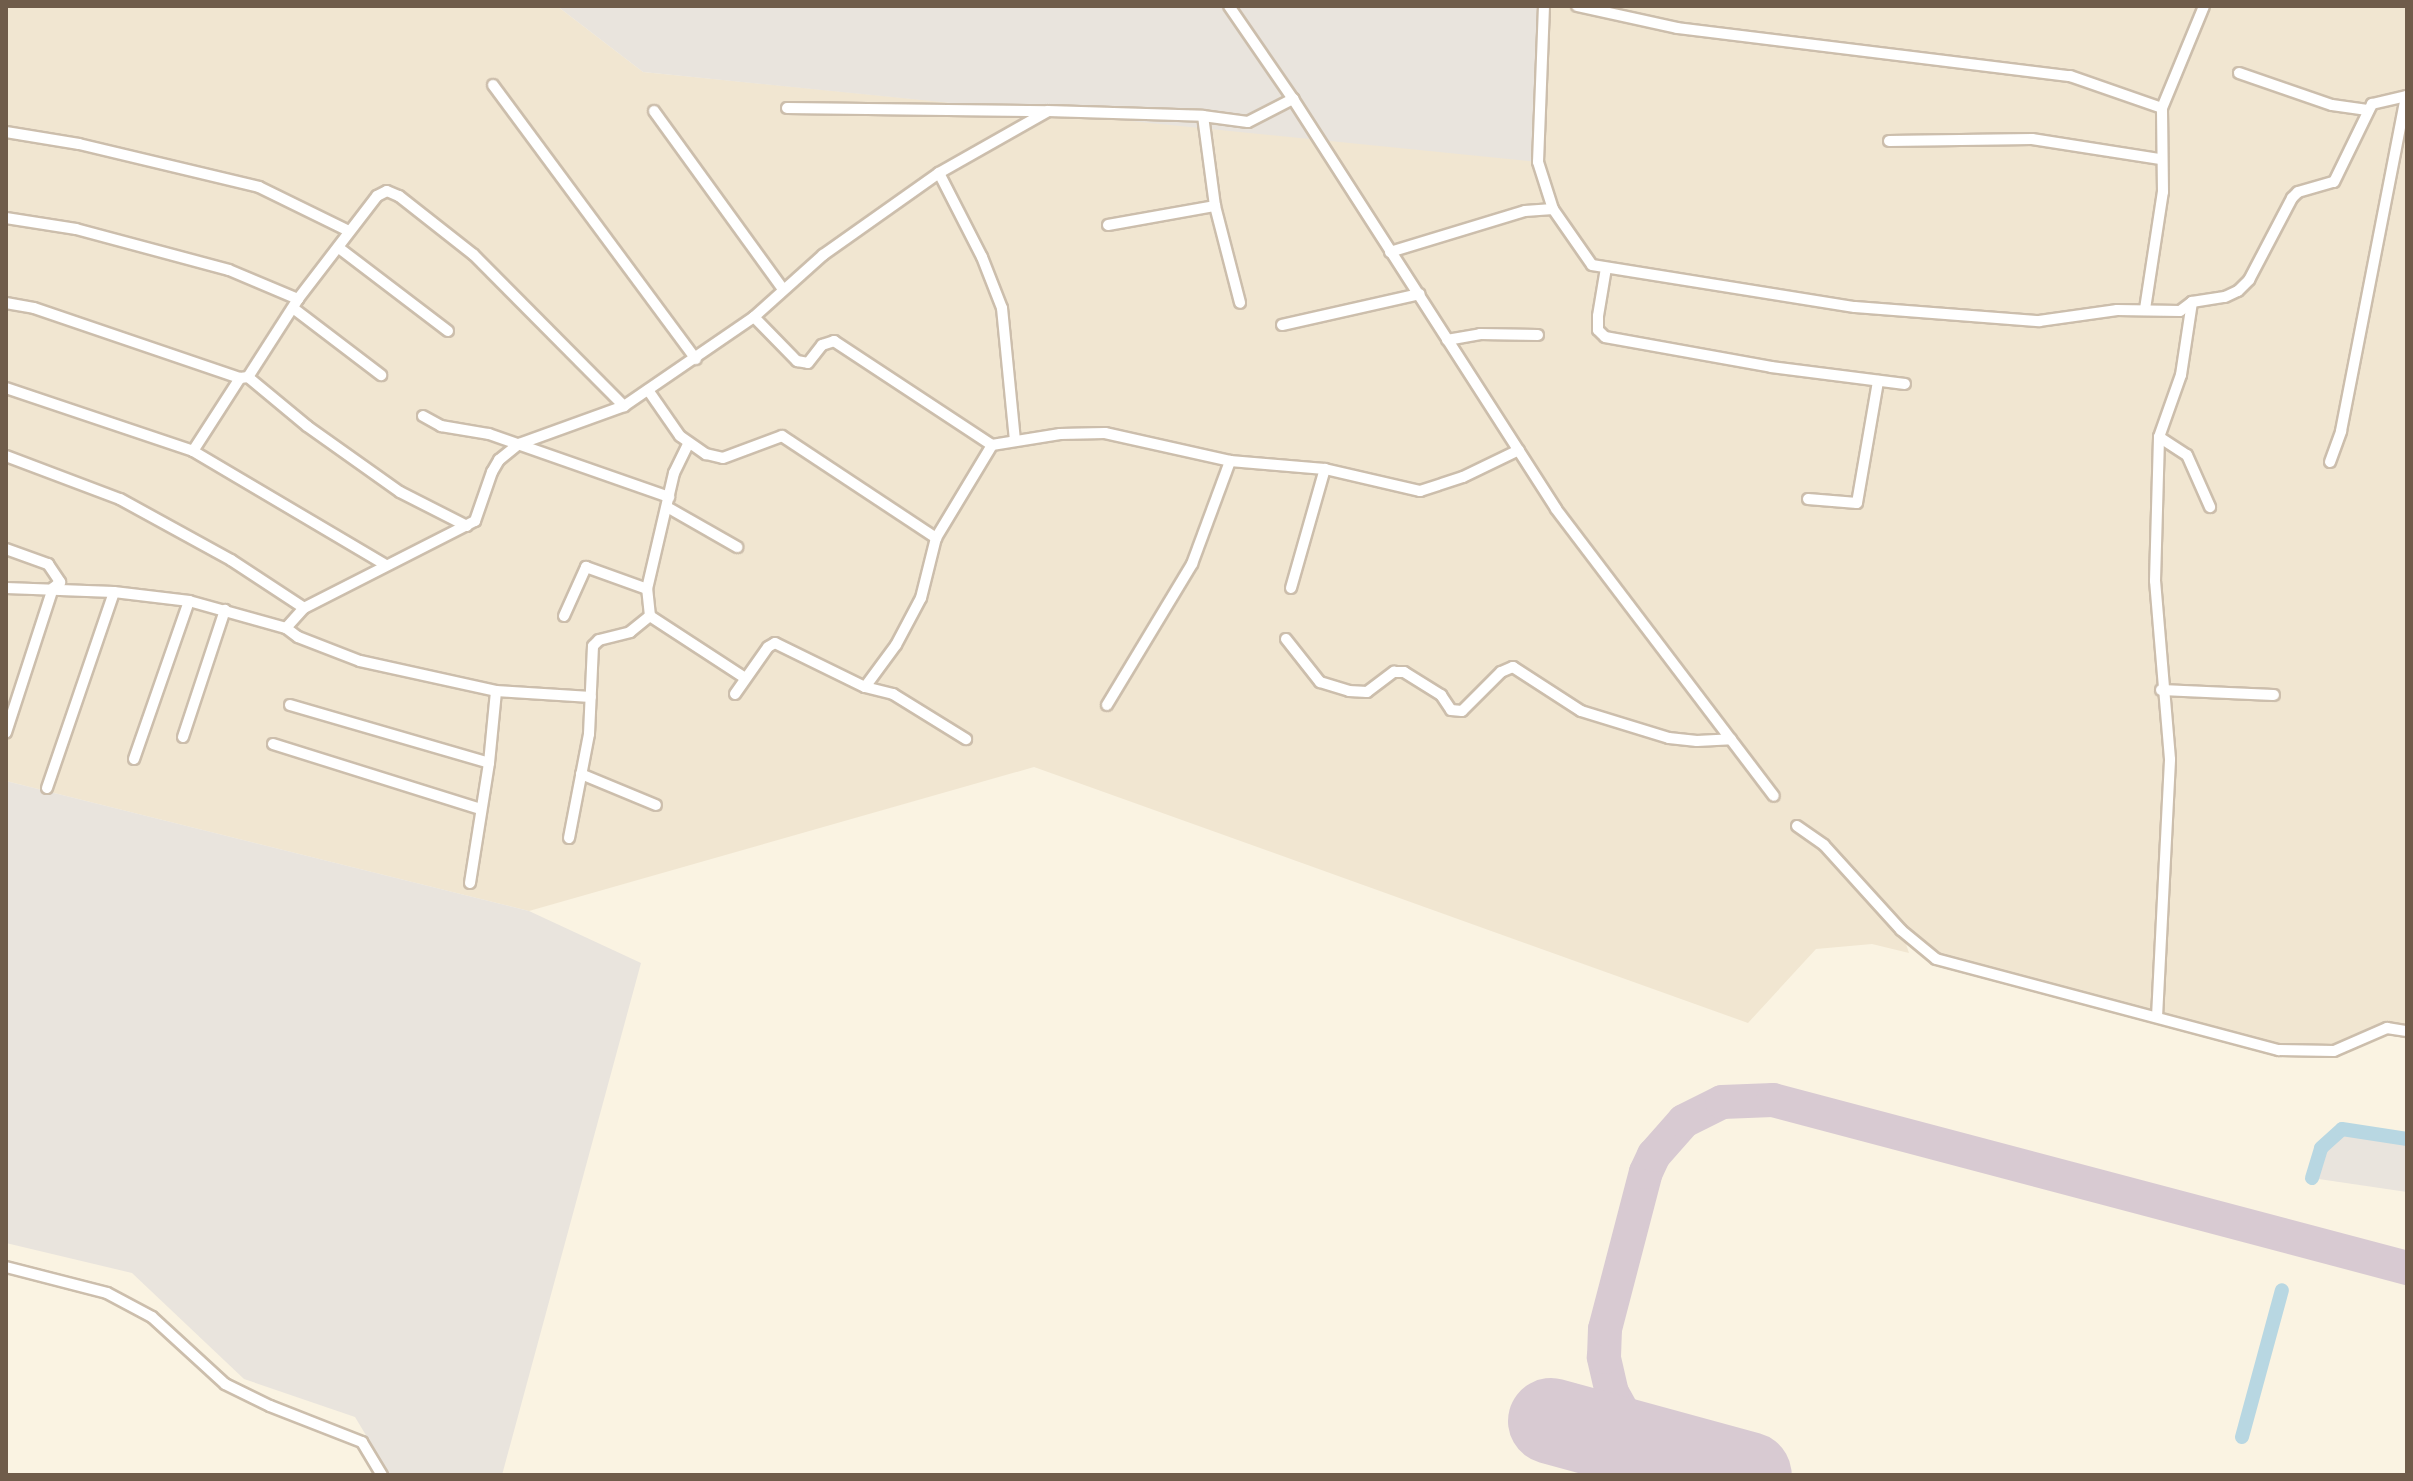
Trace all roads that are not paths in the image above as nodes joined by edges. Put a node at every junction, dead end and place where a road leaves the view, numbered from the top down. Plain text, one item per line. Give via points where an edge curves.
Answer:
1 (1229, 6) edge
2 (1544, 6) edge
3 (1577, 6) edge
4 (2204, 6) edge
5 (2239, 73) dead end
6 (493, 85) dead end
7 (2406, 96) edge
8 (1293, 99) junction
9 (787, 108) dead end
10 (2162, 108) junction
11 (2366, 110) junction
12 (654, 111) dead end
13 (1048, 111) junction
14 (1203, 116) junction
15 (6, 132) edge
16 (1889, 141) dead end
17 (2160, 159) junction
18 (939, 173) junction
19 (1215, 206) junction
20 (1553, 209) junction
21 (6, 218) edge
22 (1108, 225) dead end
23 (349, 231) junction
24 (339, 248) junction
25 (1390, 252) junction
26 (1606, 268) junction
27 (783, 289) junction
28 (1420, 294) junction
29 (2192, 302) junction
30 (6, 303) edge
31 (1240, 303) dead end
32 (295, 304) junction
33 (2145, 309) junction
34 (754, 317) junction
35 (1282, 325) dead end
36 (448, 331) dead end
37 (1538, 335) dead end
38 (1447, 340) junction
39 (696, 359) junction
40 (381, 375) dead end
41 (244, 378) junction
42 (1878, 381) junction
43 (1905, 384) dead end
44 (6, 388) edge
45 (648, 390) junction
46 (624, 406) junction
47 (423, 416) dead end
48 (2159, 437) junction
49 (1015, 440) junction
50 (519, 444) junction
51 (688, 444) junction
52 (992, 445) junction
53 (1519, 450) junction
54 (193, 451) junction
55 (6, 456) edge
56 (1230, 461) junction
57 (2330, 462) dead end
58 (1325, 469) junction
59 (1808, 499) dead end
60 (668, 502) junction
61 (2210, 507) dead end
62 (467, 526) junction
63 (936, 538) junction
64 (737, 547) dead end
65 (6, 549) edge
66 (384, 564) junction
67 (6, 588) edge
68 (53, 588) junction
69 (1291, 588) dead end
70 (647, 589) junction
71 (114, 592) junction
72 (189, 601) junction
73 (304, 608) junction
74 (225, 610) junction
75 (564, 616) dead end
76 (650, 616) junction
77 (286, 628) junction
78 (1286, 639) dead end
79 (745, 678) junction
80 (865, 687) junction
81 (2161, 690) junction
82 (496, 691) junction
83 (735, 694) dead end
84 (2274, 695) dead end
85 (591, 697) junction
86 (290, 705) dead end
87 (1107, 705) dead end
88 (6, 733) edge
89 (183, 737) dead end
90 (966, 739) dead end
91 (1731, 739) junction
92 (273, 744) dead end
93 (134, 759) dead end
94 (489, 763) junction
95 (581, 774) junction
96 (47, 788) dead end
97 (1774, 796) dead end
98 (656, 805) dead end
99 (480, 809) junction
100 (1797, 826) dead end
101 (569, 838) dead end
102 (470, 883) dead end
103 (2157, 1017) junction
104 (2407, 1031) edge
105 (6, 1267) edge
106 (382, 1475) edge

1 - 8 street
2 - 20 street via 1538,162
3 - 10 street via 1677,28 2070,76
4 - 10 street
5 - 11 street via 2332,105
6 - 39 street
7 - 11 street via 2379,100
7 - 57 street via 2341,431
8 - 14 street via 1248,122
8 - 25 street
9 - 13 street
10 - 17 street
11 - 29 street via 2339,175 2327,186 2292,198 2249,280 2225,297
12 - 27 street
13 - 14 street
13 - 18 street
14 - 19 street
15 - 23 street via 259,187
16 - 17 street via 2032,139
17 - 33 street via 2163,192
18 - 27 street
18 - 49 street via 1002,308
19 - 22 street
19 - 31 street
20 - 25 street via 1525,211
20 - 26 street via 1592,265
21 - 32 street via 76,229 229,270
23 - 24 street
23 - 46 street via 377,196 387,191 399,196 474,255
24 - 32 street
24 - 36 street
25 - 28 street
26 - 33 street via 1855,307 2039,321
26 - 42 street via 1598,316 1598,330 1605,337
27 - 34 street
28 - 35 street
28 - 38 street
29 - 33 street via 2180,311
29 - 48 street via 2181,375
30 - 41 street
32 - 40 street
32 - 41 street
34 - 39 street
34 - 52 street via 797,361 808,363 822,345 834,341
37 - 38 street via 1480,334
38 - 53 street
39 - 45 street
41 - 54 street
41 - 62 street via 400,492
42 - 43 street
42 - 59 street via 1857,503
44 - 54 street
45 - 46 street
45 - 51 street
46 - 50 street
47 - 50 street via 441,426
48 - 61 street via 2187,455
48 - 81 street via 2155,581
49 - 52 street
49 - 56 street via 1105,433
50 - 60 street
50 - 62 street via 499,460 475,521
51 - 60 street
51 - 63 street via 723,458 782,436
52 - 63 street
53 - 58 street via 1420,491
53 - 91 street via 1556,509
54 - 66 street
55 - 73 street via 120,499 231,560
56 - 58 street
56 - 87 street via 1192,564
58 - 69 street
60 - 64 street
60 - 70 street
62 - 66 street
63 - 80 street via 921,598
65 - 68 street via 48,564 60,582
66 - 73 street
67 - 68 street
68 - 71 street
68 - 88 street
70 - 75 street via 586,567
70 - 76 street
71 - 72 street
71 - 96 street
72 - 74 street
72 - 93 street
73 - 77 street
74 - 77 street
74 - 89 street
76 - 79 street
76 - 85 street via 630,632 593,646
77 - 82 street via 360,661
78 - 91 street via 1320,682 1349,691 1367,692 1394,672 1404,672 1441,695 1451,710 1462,711 1501,672 1513,667 1581,711 1669,738
79 - 80 street via 775,643
79 - 83 street
80 - 90 street via 893,694
81 - 84 street
81 - 103 street via 2170,759
82 - 85 street
82 - 94 street
85 - 95 street
86 - 94 street
91 - 97 street
92 - 99 street
94 - 99 street
95 - 98 street
95 - 101 street
99 - 102 street
100 - 103 street via 1824,845 1901,930 1936,959
103 - 104 street via 2279,1050 2316,1053 2358,1043 2387,1028
105 - 106 street via 107,1293 152,1317 225,1384 362,1442

